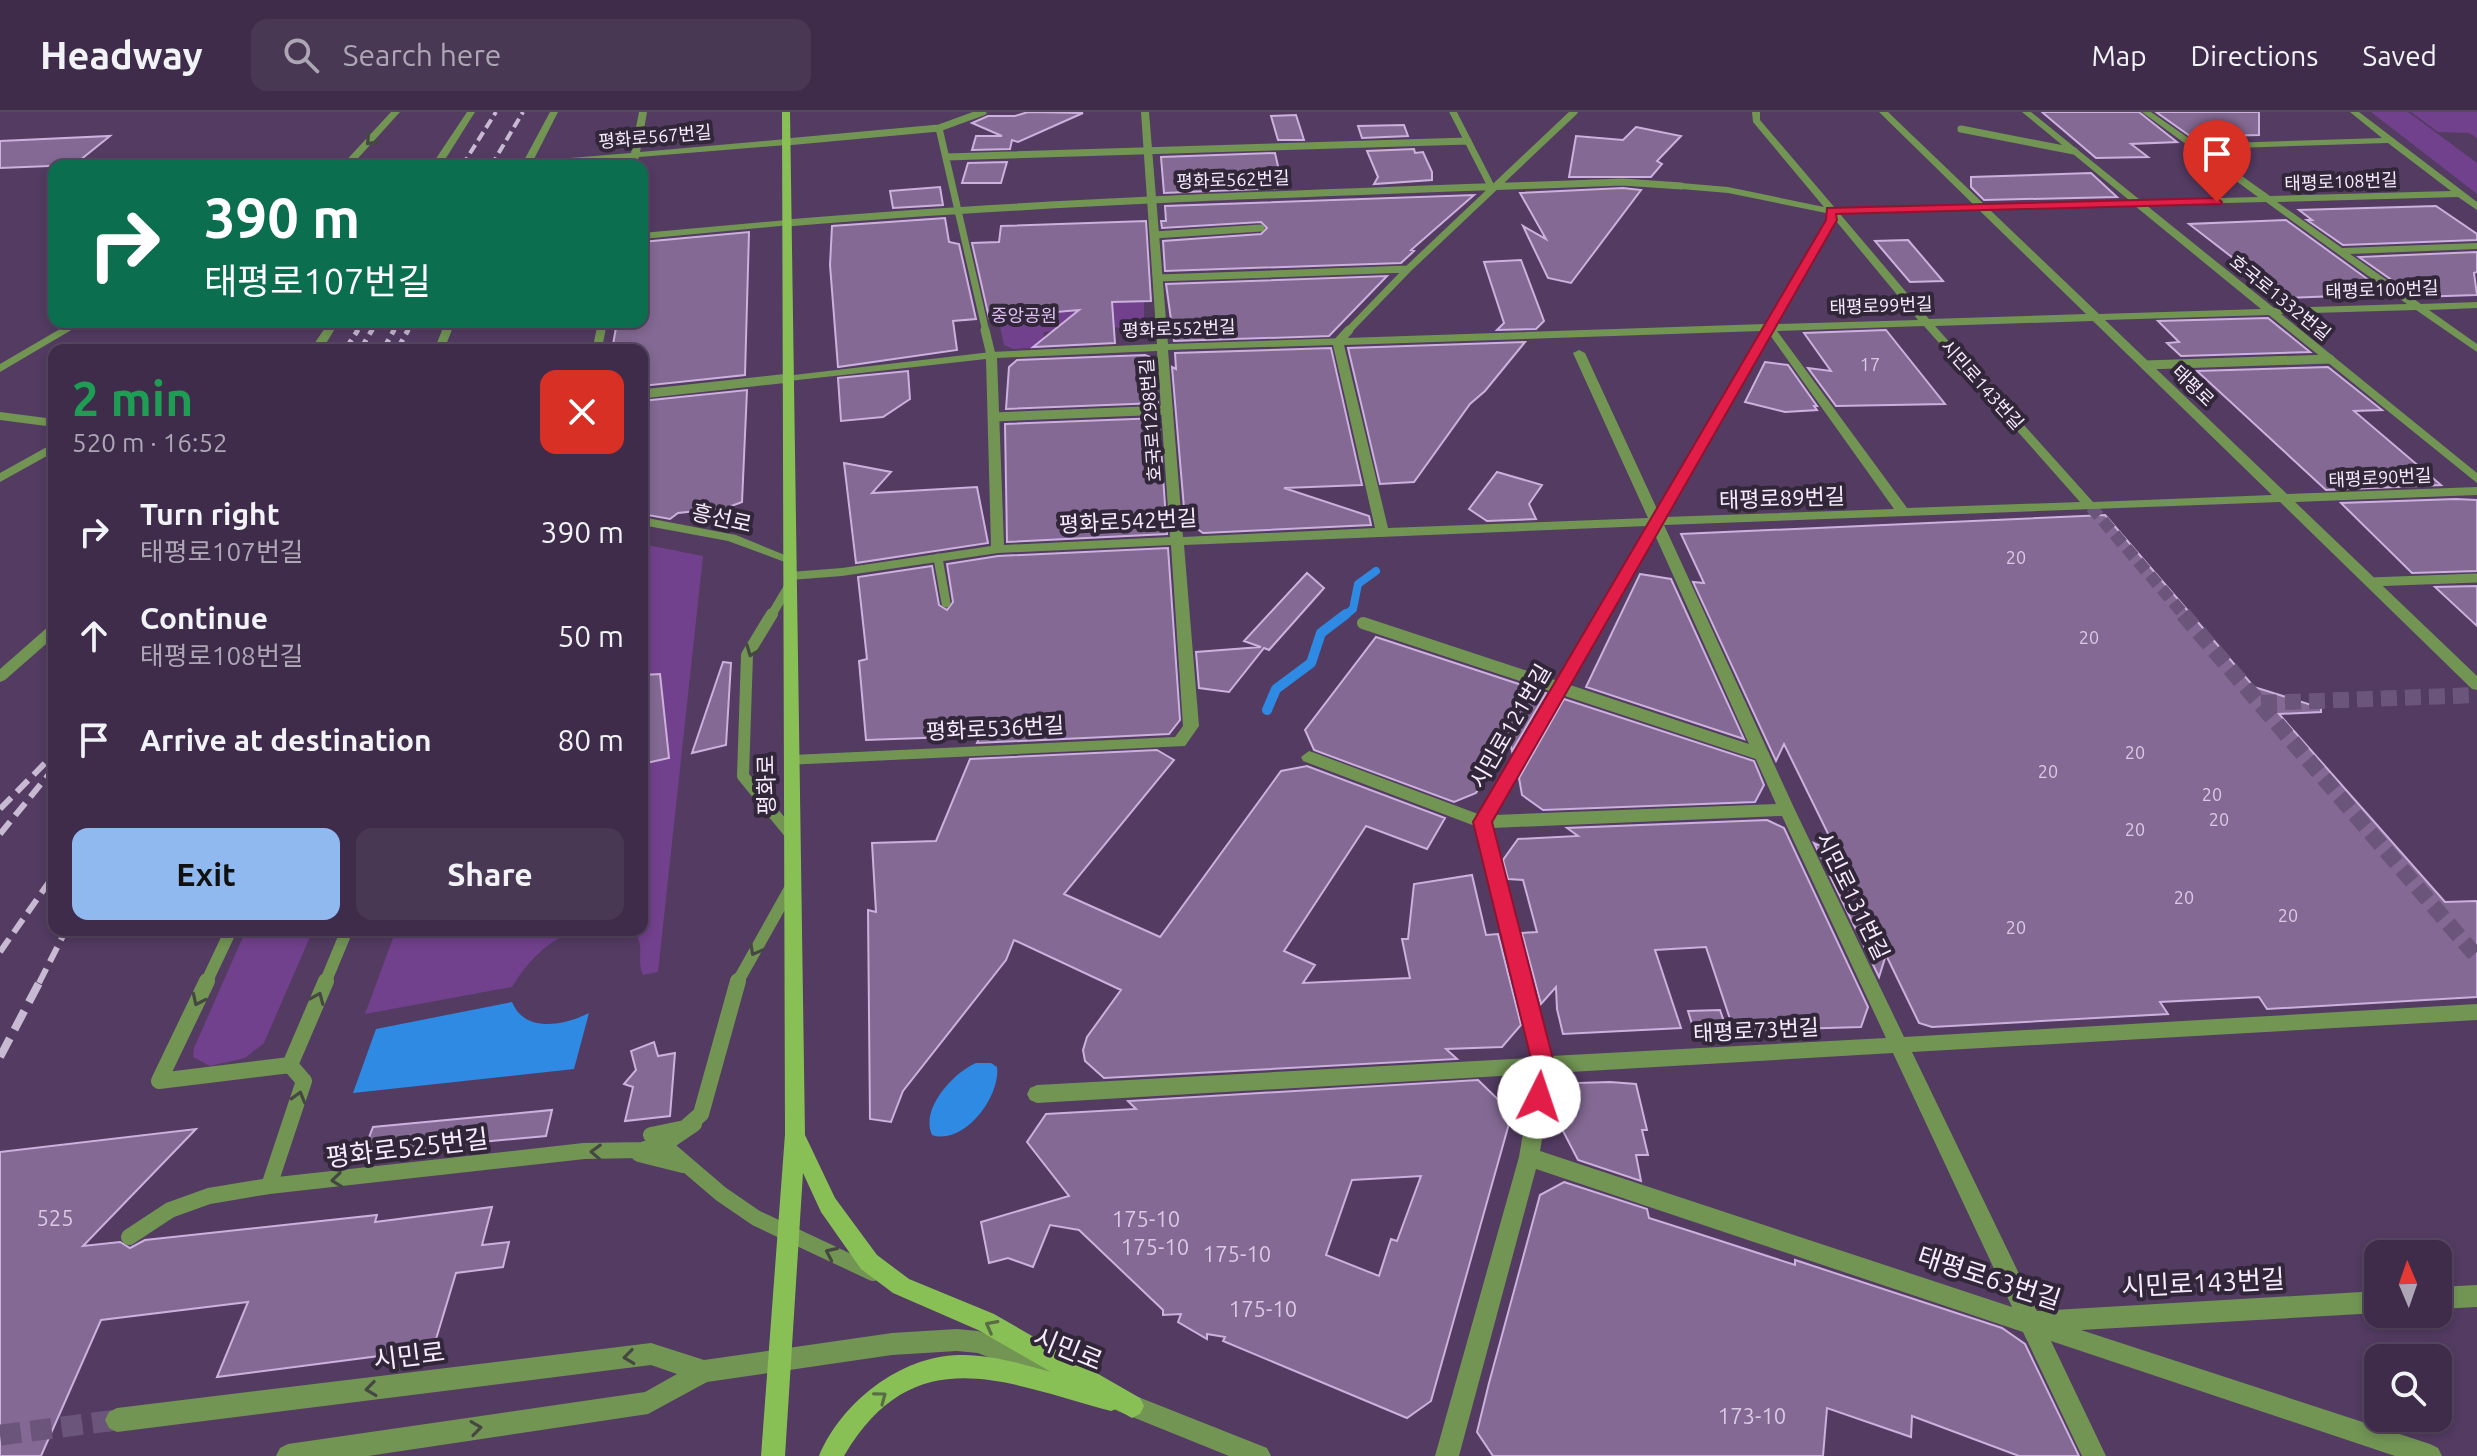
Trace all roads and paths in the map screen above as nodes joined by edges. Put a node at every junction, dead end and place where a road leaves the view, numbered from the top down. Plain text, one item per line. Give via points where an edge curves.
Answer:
1 (396, 112) edge
2 (471, 112) edge
3 (554, 112) edge
4 (643, 112) edge
5 (786, 112) edge
6 (983, 112) edge
7 (1145, 112) edge
8 (1453, 112) edge
9 (1574, 112) edge
10 (1756, 112) edge
11 (1883, 112) edge
12 (2026, 112) edge
13 (2146, 112) edge
14 (2354, 112) edge
15 (939, 128) junction
16 (1961, 129) dead end
17 (2390, 140) junction
18 (1468, 141) junction
19 (786, 142) junction
20 (2194, 147) junction
21 (1148, 151) junction
22 (2074, 151) junction
23 (635, 155) junction
24 (946, 157) junction
25 (352, 160) edge
26 (440, 160) edge
27 (529, 160) edge
28 (580, 160) edge
29 (634, 160) edge
30 (1681, 186) joint
31 (1492, 188) junction
32 (2459, 194) junction
33 (1151, 198) junction
34 (2269, 200) junction
35 (2139, 204) junction
36 (2477, 207) edge
37 (958, 208) junction
38 (1983, 209) junction
39 (1831, 211) junction
40 (787, 223) junction
41 (1261, 228) dead end
42 (648, 235) edge
43 (1154, 235) junction
44 (2477, 246) edge
45 (2340, 251) junction
46 (1408, 269) junction
47 (1158, 278) junction
48 (2477, 305) edge
49 (2418, 307) junction
50 (2272, 312) junction
51 (2096, 317) junction
52 (1926, 322) junction
53 (1769, 327) junction
54 (70, 328) edge
55 (1572, 334) joint
56 (1338, 342) junction
57 (1163, 347) junction
58 (2477, 349) edge
59 (1579, 353) dead end
60 (991, 355) junction
61 (2330, 359) junction
62 (2145, 365) junction
63 (0, 369) edge
64 (789, 378) junction
65 (648, 393) edge
66 (1168, 410) junction
67 (0, 416) edge
68 (994, 417) junction
69 (48, 422) edge
70 (48, 450) edge
71 (0, 478) edge
72 (2477, 479) edge
73 (2477, 491) edge
74 (2285, 500) junction
75 (2091, 507) junction
76 (1904, 514) junction
77 (648, 522) edge
78 (1655, 523) junction
79 (1470, 529) joint
80 (1382, 532) junction
81 (1178, 541) junction
82 (998, 549) junction
83 (938, 558) junction
84 (790, 560) junction
85 (2477, 578) edge
86 (790, 580) junction
87 (2370, 582) junction
88 (946, 603) dead end
89 (1363, 623) dead end
90 (48, 634) edge
91 (0, 677) edge
92 (2477, 685) edge
93 (1560, 688) junction
94 (1191, 726) joint
95 (1763, 755) junction
96 (1309, 757) dead end
97 (792, 761) junction
98 (1787, 810) junction
99 (1482, 822) junction
100 (793, 837) junction
101 (793, 882) junction
102 (228, 936) edge
103 (344, 936) edge
104 (2477, 1012) edge
105 (1901, 1046) junction
106 (290, 1065) junction
107 (1544, 1067) junction
108 (1037, 1094) dead end
109 (795, 1134) junction
110 (663, 1143) junction
111 (631, 1153) junction
112 (1529, 1157) junction
113 (690, 1167) junction
114 (269, 1186) junction
115 (790, 1233) junction
116 (129, 1237) dead end
117 (901, 1286) junction
118 (2477, 1296) edge
119 (2452, 1297) edge
120 (2364, 1303) edge
121 (2030, 1321) junction
122 (782, 1361) junction
123 (704, 1371) junction
124 (1132, 1406) junction
125 (117, 1420) tunnel mouth
126 (288, 1456) edge
127 (773, 1456) edge
128 (831, 1456) edge
129 (1259, 1456) edge
130 (1447, 1456) edge
131 (2094, 1456) edge
132 (2430, 1456) edge

1 -> 25 street
2 - 26 street
3 - 27 street
4 - 23 street
5 - 19 main road, 평화로
6 - 15 lane
7 - 21 street, 호국로1298번길
8 - 18 lane
9 - 31 lane
10 - 39 street, 시민로143번길 via 1756,120
11 - 38 street, 태평로
12 - 22 street, 호국로1332번길
13 - 20 street
14 - 17 street
15 - 19 lane
15 - 24 lane
16 - 22 lane
17 - 20 street
17 - 32 street
18 - 21 lane
18 - 31 lane
19 - 23 street, 평화로567번길
19 - 40 main road, 평화로
20 - 34 street
21 - 24 lane
21 - 33 street, 호국로1298번길
22 - 35 street, 호국로1332번길
23 - 28 street, 평화로567번길
23 - 29 street
24 - 37 lane
30 - 31 lane, 평화로562번길 via 1623,182
30 - 39 street, 태평로108번길
31 - 33 lane, 평화로562번길
31 - 46 lane
32 - 34 street, 태평로108번길
32 - 36 street
33 - 37 lane, 평화로562번길
33 - 43 street, 호국로1298번길
34 - 35 street, 태평로108번길
34 - 45 street
35 - 38 street, 태평로108번길
35 - 50 street, 호국로1332번길
37 - 40 lane, 평화로562번길
37 - 60 lane
38 - 39 street, 태평로108번길
38 - 51 street, 태평로
39 - 52 street, 시민로143번길
39 - 53 street, 시민로121번길 via 1831,220
40 - 42 street
40 - 64 main road, 평화로
41 - 43 lane
43 - 47 street, 호국로1298번길
44 - 45 street
45 - 49 street
46 - 47 lane
46 - 56 lane
47 - 57 street, 호국로1298번길
48 - 49 street, 태평로100번길
49 - 50 street, 태평로100번길
49 - 58 street
50 - 51 street, 태평로100번길
50 - 61 street, 호국로1332번길
51 - 52 street, 태평로99번길
51 - 62 street, 태평로
52 - 53 street, 태평로99번길
52 - 75 street, 시민로143번길
53 - 55 street, 태평로99번길
53 - 76 street, 태평로89번길
53 - 78 street, 시민로121번길
54 - 63 street
55 - 56 street, 평화로552번길
56 - 57 street, 평화로552번길
56 - 80 street
57 - 60 street, 평화로552번길
57 - 66 street, 호국로1298번길
59 - 78 street, 시민로131번길
60 - 64 street, 평화로552번길
60 - 68 street
61 - 62 lane
61 - 72 street, 호국로1332번길
62 - 74 street, 태평로
64 - 65 lane
64 - 84 main road, 평화로
66 - 68 lane
66 - 81 street, 호국로1298번길
67 - 69 street
68 - 82 street
70 - 71 street
73 - 74 street, 태평로90번길
74 - 75 street, 태평로89번길
74 - 87 street, 태평로
75 - 76 street, 태평로89번길
76 - 78 street, 태평로89번길
77 - 84 street, 흥선로 via 731,538
78 - 79 street, 태평로89번길
78 - 93 street, 시민로121번길
78 - 95 street, 시민로131번길
79 - 80 street, 평화로542번길
80 - 81 street, 평화로542번길
81 - 82 street, 평화로542번길
81 - 94 street, 호국로1298번길
82 - 83 street, 평화로542번길
83 - 86 street, 평화로542번길
83 - 88 lane
84 - 86 main road, 평화로
85 - 87 lane
86 - 97 main road, 평화로
86 -> 100 lane via 747,655 743,776
87 - 92 street, 태평로
89 - 93 lane
90 - 91 street
93 - 95 lane
93 - 99 street, 시민로121번길
94 - 97 street, 평화로536번길 via 1180,742
95 - 98 street, 시민로131번길
96 - 99 street
97 - 100 main road, 평화로
98 - 99 street
98 - 105 street, 시민로131번길
99 - 107 street, 시민로121번길
100 - 101 main road, 평화로
101 - 109 main road, 평화로
101 -> 110 lane, 평화로525번길 via 735,986 701,1114
102 -> 106 lane via 159,1081
106 -> 103 lane
104 - 105 street, 태평로73번길
105 - 107 street, 태평로73번길
105 - 121 street, 시민로131번길
114 -> 106 lane via 304,1081
107 - 108 street, 태평로73번길
107 - 112 street, 시민로121번길
109 - 115 main road, 평화로
109 - 117 main road via 851,1241
110 - 111 lane, 평화로525번길
110 - 113 lane
111 - 113 lane
111 -> 114 lane, 평화로525번길 via 584,1151
112 - 121 street, 태평로63번길
112 - 130 street, 시민로121번길
113 - 115 lane via 756,1218
114 - 116 lane, 평화로525번길 via 200,1199 170,1210
117 -> 115 lane
115 - 122 main road, 평화로
124 -> 117 main road via 986,1322
118 - 119 street
120 - 121 street, 시민로143번길
121 - 131 street, 시민로131번길
121 - 132 street, 태평로63번길
122 - 123 street, 시민로
122 - 124 street, 시민로 via 892,1344 978,1342
122 - 127 main road, 평화로
123 -> 125 street, 시민로 via 651,1354
126 -> 123 street, 시민로 via 648,1403
128 -> 124 main road via 853,1421 875,1401 900,1383 944,1367 988,1369
124 - 129 street, 시민로

